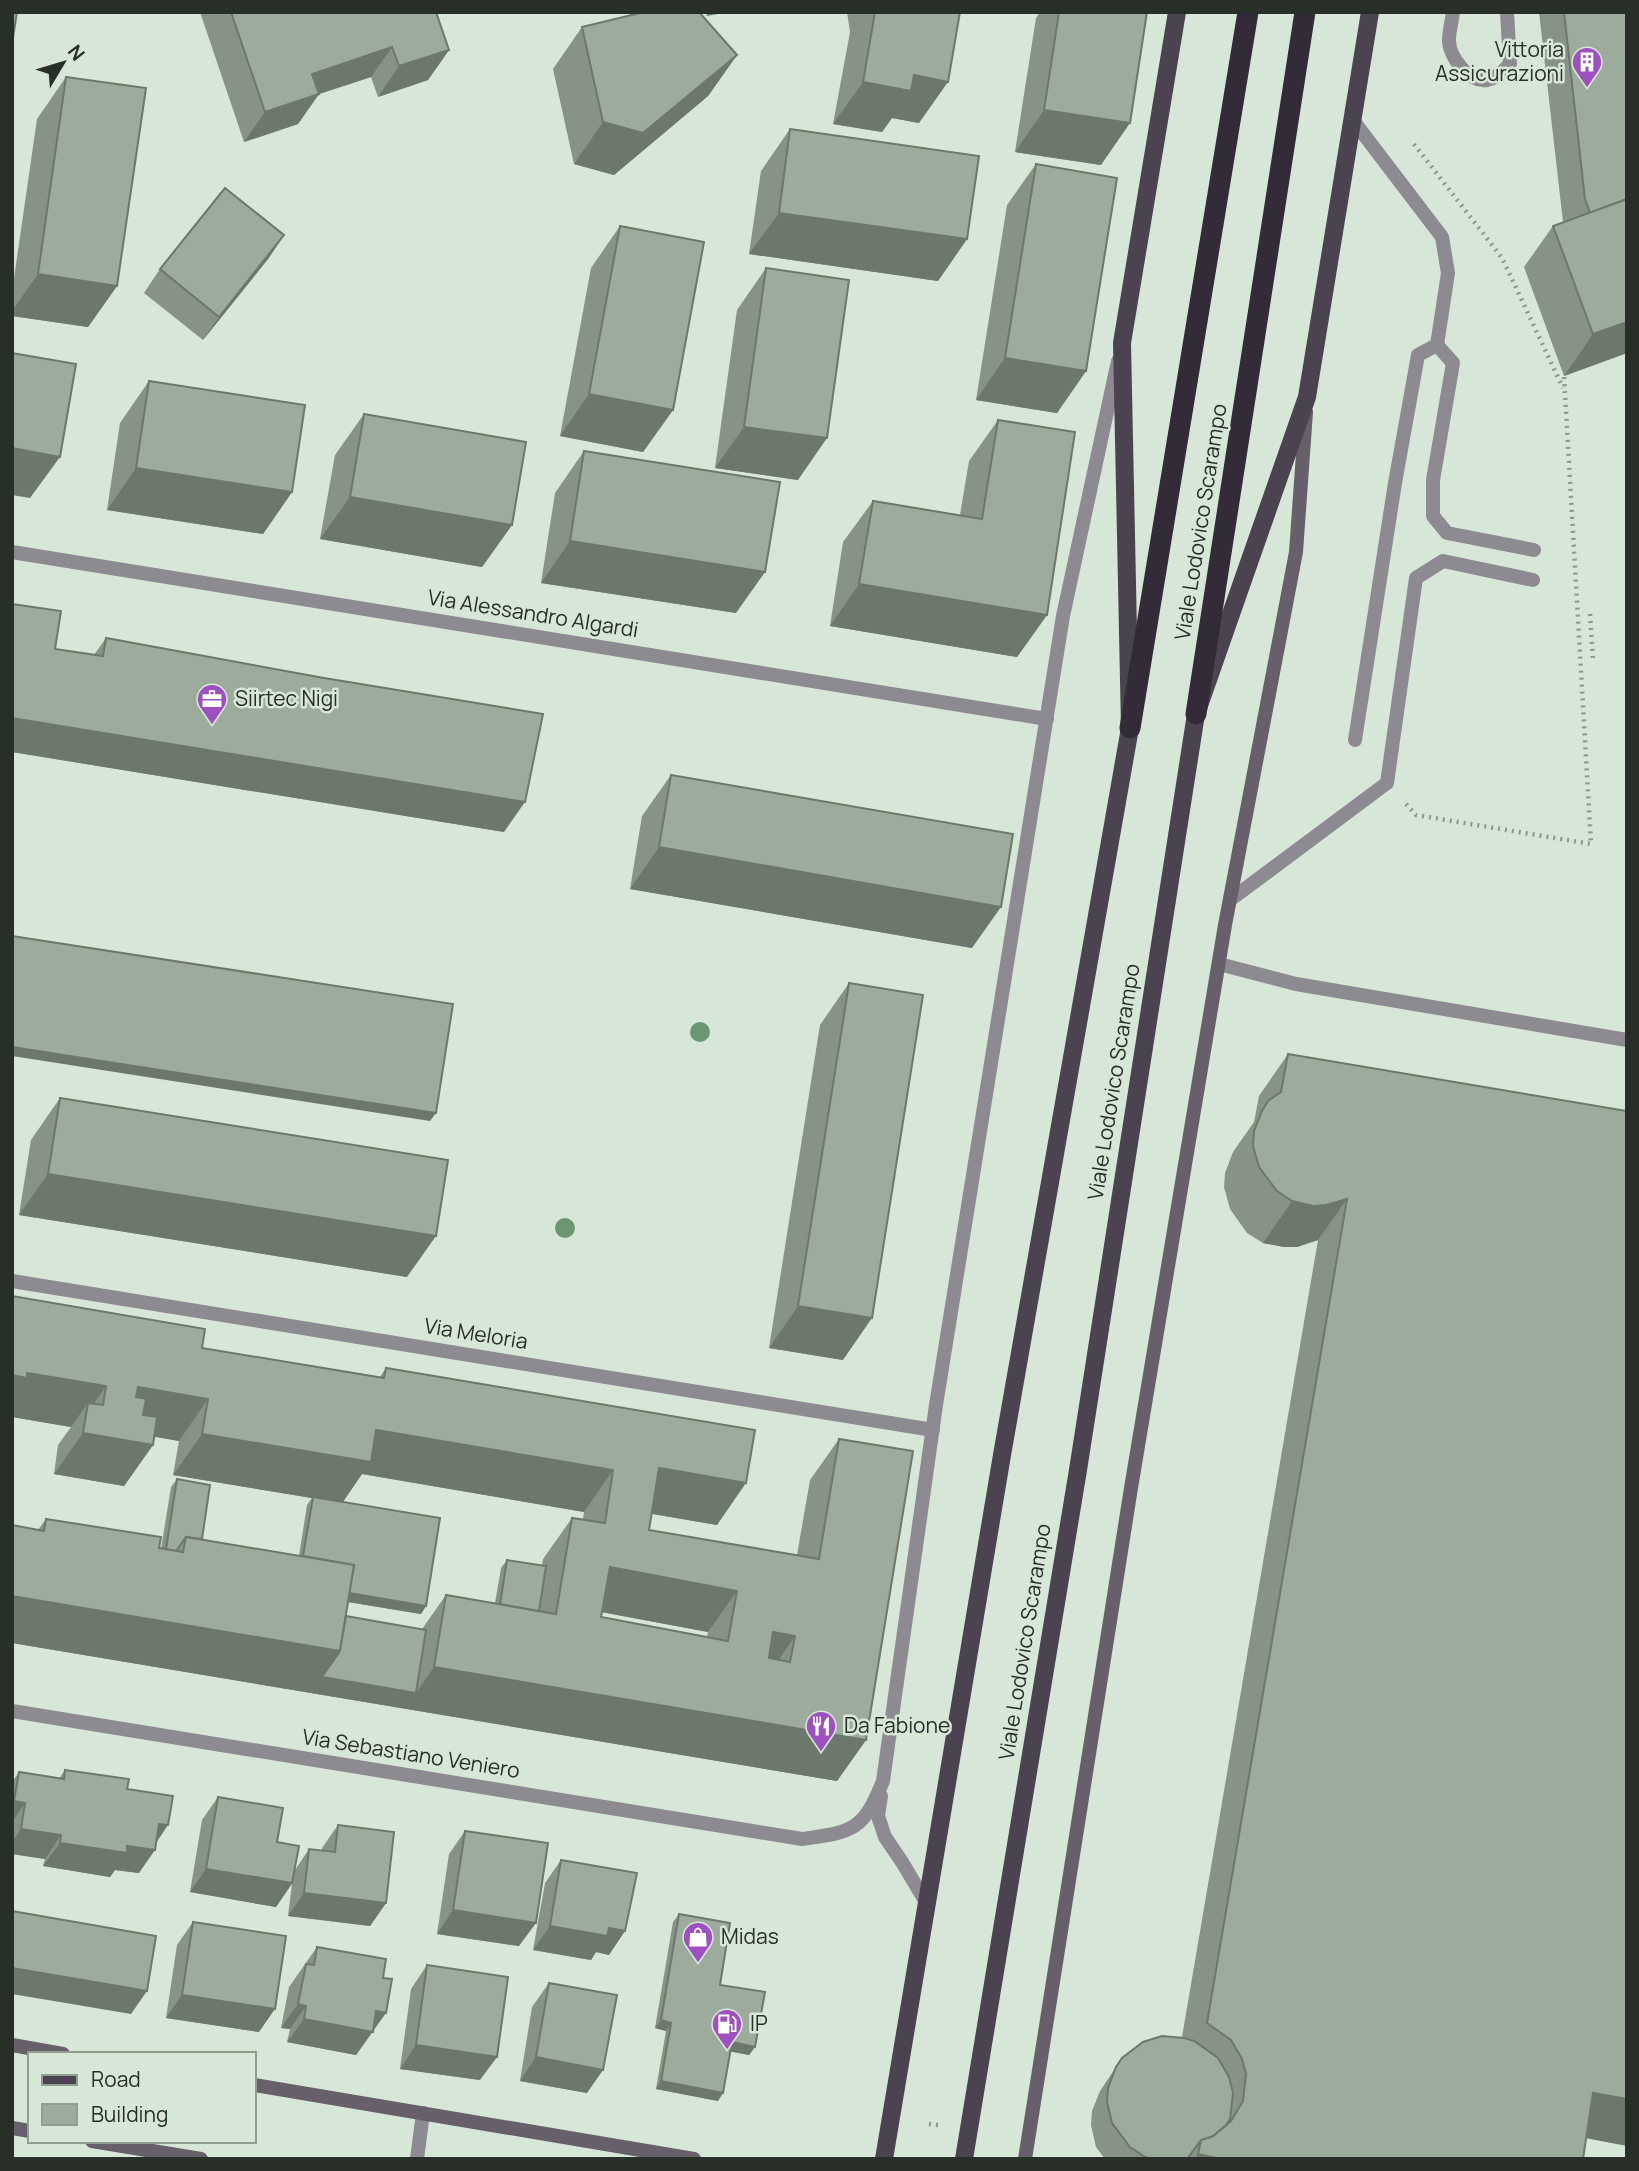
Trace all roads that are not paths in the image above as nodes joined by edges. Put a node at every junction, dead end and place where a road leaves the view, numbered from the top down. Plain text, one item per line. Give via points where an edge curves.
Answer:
1 (1177, 12) edge
2 (1248, 12) edge
3 (1305, 12) edge
4 (1370, 12) edge
5 (1453, 12) edge
6 (1507, 12) edge
7 (1352, 120) junction
8 (1122, 343) junction
9 (1437, 345) junction
10 (1307, 397) junction
11 (1534, 550) dead end
12 (12, 552) edge
13 (1533, 580) dead end
14 (1196, 713) junction
15 (1047, 719) junction
16 (1130, 728) junction
17 (1355, 740) dead end
18 (1230, 900) junction
19 (1219, 964) junction
20 (1627, 1040) edge
21 (12, 1281) edge
22 (933, 1430) junction
23 (12, 1711) edge
24 (883, 1781) junction
25 (927, 1904) junction
26 (12, 2045) edge
27 (52, 2052) edge
28 (256, 2085) edge
29 (423, 2113) junction
30 (104, 2143) edge
31 (201, 2159) edge
32 (417, 2159) edge
33 (694, 2159) edge
34 (884, 2159) edge
35 (964, 2159) edge
36 (1025, 2159) edge

1 - 8 main road
2 - 16 highway, Viale Lodovico Scarampo
3 - 14 highway, Viale Lodovico Scarampo
4 - 7 main road
5 - 6 street via 1448,42 1466,73 1483,81 1510,64
7 - 9 street via 1443,237 1448,272
7 - 10 main road
8 - 15 street via 1063,616
8 - 16 main road
9 - 11 street via 1453,363 1433,480 1433,516 1447,533
9 - 17 street via 1418,355
10 - 14 main road
10 - 18 street via 1296,552
12 - 15 street, Via Alessandro Algardi
13 - 18 street via 1443,561 1416,578 1387,783
14 - 35 main road, Viale Lodovico Scarampo
15 - 22 street
16 - 25 main road, Viale Lodovico Scarampo
18 - 19 street
19 - 20 street via 1296,984
19 - 36 street
21 - 22 street, Via Meloria
22 - 24 street
23 - 24 street, Via Sebastiano Veniero via 802,1839 852,1830 873,1807
24 - 25 street via 878,1816 885,1837
25 - 34 main road, Viale Lodovico Scarampo
26 - 27 street
28 - 29 street
29 - 32 street
29 - 33 street
30 - 31 street

